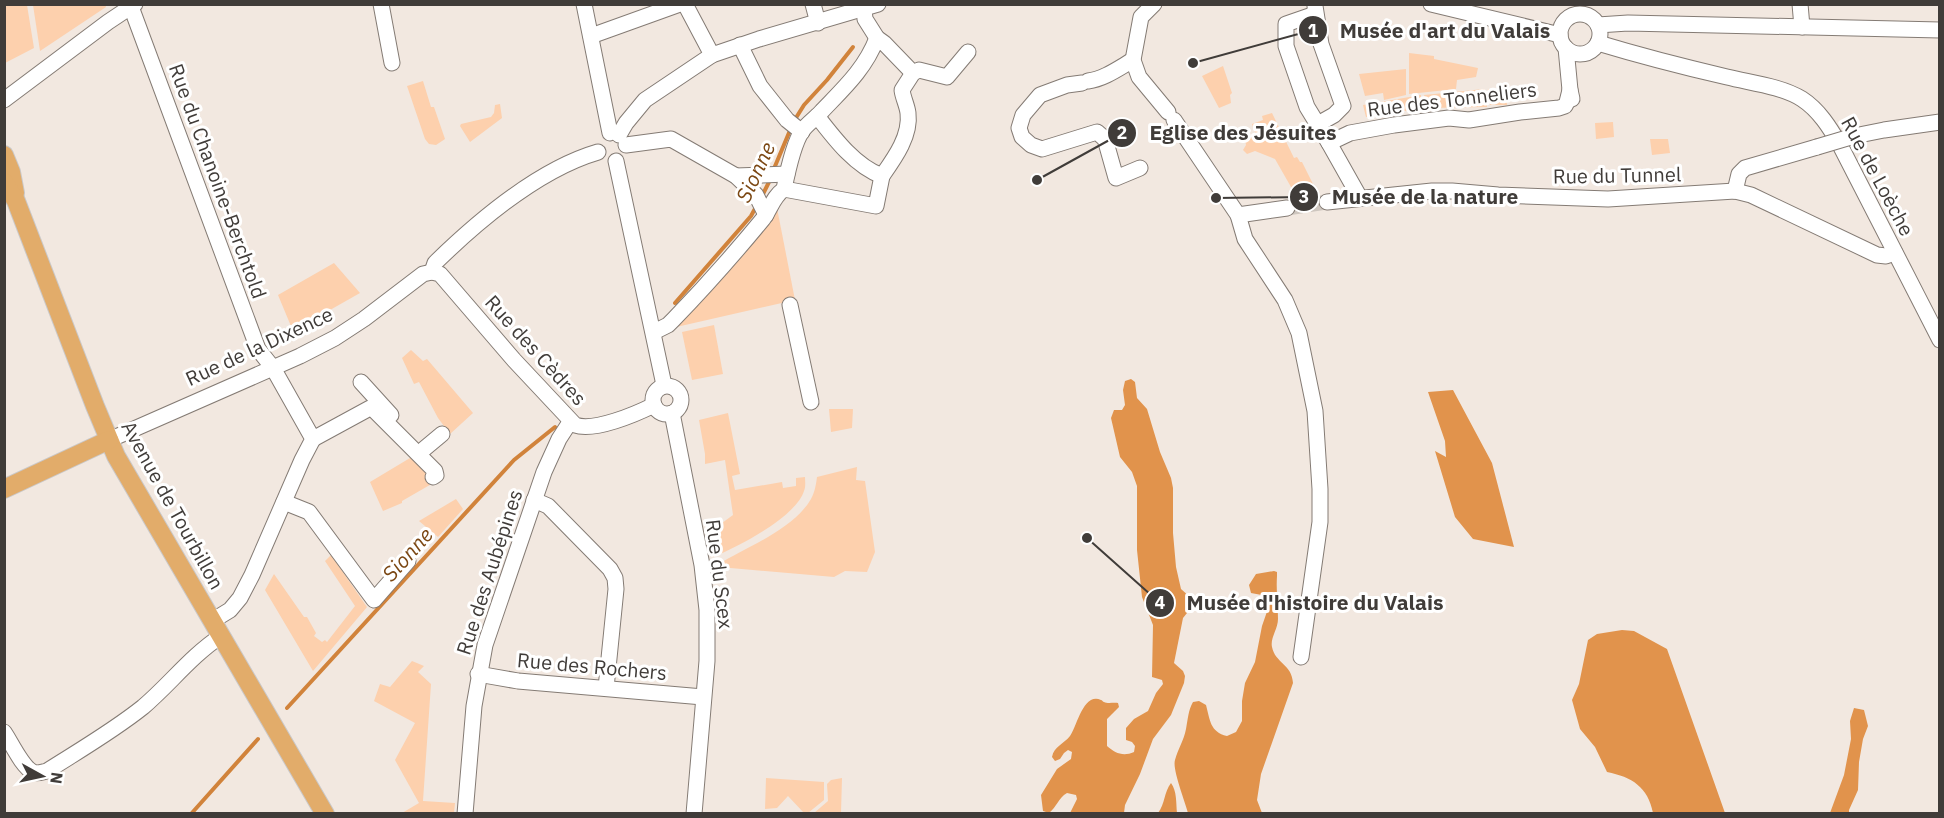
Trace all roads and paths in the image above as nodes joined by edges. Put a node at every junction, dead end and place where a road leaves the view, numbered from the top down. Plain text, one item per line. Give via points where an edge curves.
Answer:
1 (381, 4) edge
2 (584, 4) edge
3 (680, 4) edge
4 (684, 4) edge
5 (813, 4) edge
6 (1154, 4) edge
7 (1431, 4) edge
8 (1800, 4) edge
9 (132, 5) edge
10 (871, 7) edge
11 (1315, 8) edge
12 (1567, 11) edge
13 (818, 23) junction
14 (1598, 25) junction
15 (1802, 27) junction
16 (1940, 30) edge
17 (591, 36) junction
18 (877, 38) junction
19 (1563, 41) junction
20 (740, 45) junction
21 (1593, 47) junction
22 (968, 52) dead end
23 (712, 55) junction
24 (1133, 60) junction
25 (392, 63) dead end
26 (913, 73) junction
27 (1570, 90) junction
28 (4, 100) edge
29 (817, 116) junction
30 (1940, 122) edge
31 (1318, 124) junction
32 (802, 132) junction
33 (618, 138) junction
34 (1329, 143) junction
35 (598, 152) junction
36 (4, 155) edge
37 (616, 161) junction
38 (1140, 168) dead end
39 (877, 174) junction
40 (736, 176) junction
41 (785, 181) junction
42 (4, 182) edge
43 (1735, 191) junction
44 (1360, 198) junction
45 (16, 201) junction
46 (1327, 202) tunnel mouth
47 (1287, 208) tunnel mouth
48 (766, 215) junction
49 (1238, 215) junction
50 (1895, 253) junction
51 (432, 272) junction
52 (790, 305) dead end
53 (654, 332) junction
54 (1940, 340) edge
55 (273, 368) junction
56 (361, 382) dead end
57 (664, 385) junction
58 (811, 402) dead end
59 (375, 405) junction
60 (654, 405) junction
61 (672, 413) junction
62 (570, 422) junction
63 (442, 434) dead end
64 (313, 439) junction
65 (109, 440) junction
66 (424, 449) junction
67 (4, 489) edge
68 (534, 500) junction
69 (284, 502) junction
70 (408, 561) dead end
71 (217, 628) junction
72 (1301, 657) dead end
73 (478, 674) junction
74 (606, 688) junction
75 (703, 697) junction
76 (4, 732) edge
77 (325, 813) edge
78 (465, 813) edge
79 (694, 813) edge

1 - 25 street
2 - 17 street
3 - 17 street
4 - 23 street
5 - 13 street
6 - 24 street via 1141,17
7 - 19 street
8 - 15 street
9 - 28 street
9 - 55 street, Rue du Chanoine-Berchtold via 258,349
10 - 13 street
10 - 18 street via 865,19
11 - 31 street via 1321,44 1343,106
11 - 31 street via 1312,15 1286,24 1286,45 1304,99
12 - 14 street via 1582,14
12 - 19 street
13 - 20 street
14 - 15 street
14 - 21 street via 1600,34
15 - 16 street
17 - 33 street
18 - 26 street
18 - 29 street via 870,55 849,83
19 - 21 street via 1579,54
19 - 27 street
20 - 23 street
20 - 32 street via 760,86
21 - 27 street via 1575,75 1574,105
21 - 50 street, Rue de Loèche via 1786,92 1804,101 1832,131
22 - 26 street via 947,77 919,70
23 - 33 street via 645,100
24 - 38 street via 1085,82 1040,94 1023,115 1019,128 1022,137 1042,149 1097,132 1105,139 1116,178
24 - 49 street via 1139,77 1171,116
26 - 39 street via 902,90 908,115 906,131 897,154
27 - 34 street, Rue des Tonneliers via 1565,106 1558,108 1394,125 1350,133
29 - 32 street
29 - 39 street via 859,162
30 - 43 street, bridge via 1854,136 1746,168 1739,174
31 - 34 street
32 - 41 street
33 - 35 street via 599,139
33 - 37 street via 624,154
33 - 40 street via 671,139
34 - 44 street
35 - 37 street via 603,159
35 - 51 street, Rue de la Dixence via 558,168 483,219 435,262
36 - 45 main road, Avenue de Tourbillon
37 - 53 street, Rue du Scex
39 - 41 street via 876,206
40 - 41 street
40 - 48 street via 756,195
41 - 48 street
42 - 45 main road, Avenue de Tourbillon
43 - 44 street, Rue du Tunnel via 1599,199 1432,191
43 - 50 street, Rue du Tunnel via 1770,203 1877,255
44 - 46 street, Rue du Tunnel
45 - 65 main road, Avenue de Tourbillon
47 - 49 street
48 - 53 street via 674,319
49 - 72 street via 1245,239 1286,300 1299,333 1315,411 1320,522
50 - 54 street, Rue de Loèche
51 - 55 street, Rue de la Dixence via 419,276 335,338
51 - 62 street, Rue des Cèdres via 440,274
52 - 58 street
53 - 57 street, Rue du Scex
55 - 64 street, Rue du Chanoine-Berchtold
55 - 65 street, Rue de la Dixence
56 - 59 street
57 - 60 street via 654,393
57 - 61 street, Rue du Scex via 674,387 681,395 679,408
59 - 64 street
59 - 66 street
59 - 66 street via 378,413 437,473
60 - 61 street via 663,413
60 - 62 street, Rue des Cèdres via 634,415 592,426 581,428
61 - 75 street, Rue du Scex via 706,592 708,636
62 - 68 street, Rue des Aubépines via 548,461
63 - 66 street
64 - 69 street
65 - 67 main road, Rue de la Dixence
65 - 71 main road, Avenue de Tourbillon
68 - 73 street, Rue des Aubépines
68 - 74 street via 548,506 615,578
69 - 70 street via 309,512 374,600
69 - 71 street via 240,598
71 - 76 street via 154,696 121,723 47,771 32,772 25,767
71 - 77 main road, Avenue de Tourbillon
73 - 74 street, Rue des Rochers
73 - 78 street, Rue des Aubépines
74 - 75 street, Rue des Rochers
75 - 79 street, Rue du Scex

